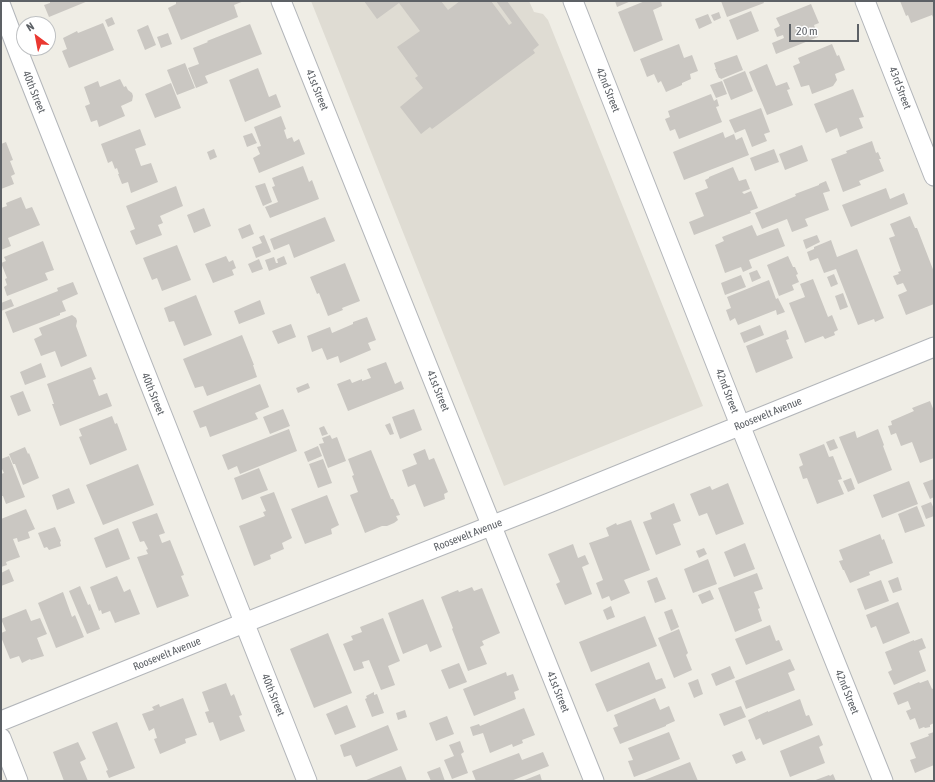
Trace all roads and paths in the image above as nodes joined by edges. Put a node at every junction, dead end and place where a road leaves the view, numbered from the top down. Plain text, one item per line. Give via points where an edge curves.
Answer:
1 (281, 1) edge
2 (573, 1) edge
3 (865, 1) edge
4 (1, 6) edge
5 (934, 176) edge
6 (934, 347) edge
7 (740, 426) junction
8 (491, 525) junction
9 (244, 623) junction
10 (1, 721) edge
11 (1, 738) edge
12 (18, 781) edge
13 (307, 781) edge
14 (594, 781) edge
15 (883, 781) edge

1 - 8 street, 41st Street
2 - 7 street, 42nd Street
3 - 5 street, 43rd Street
4 - 9 street, 40th Street
6 - 7 street, Roosevelt Avenue
7 - 8 street, Roosevelt Avenue
7 - 15 street, 42nd Street
8 - 9 street, Roosevelt Avenue
8 - 14 street, 41st Street
9 - 10 street, Roosevelt Avenue
9 - 13 street, 40th Street
11 - 12 street

